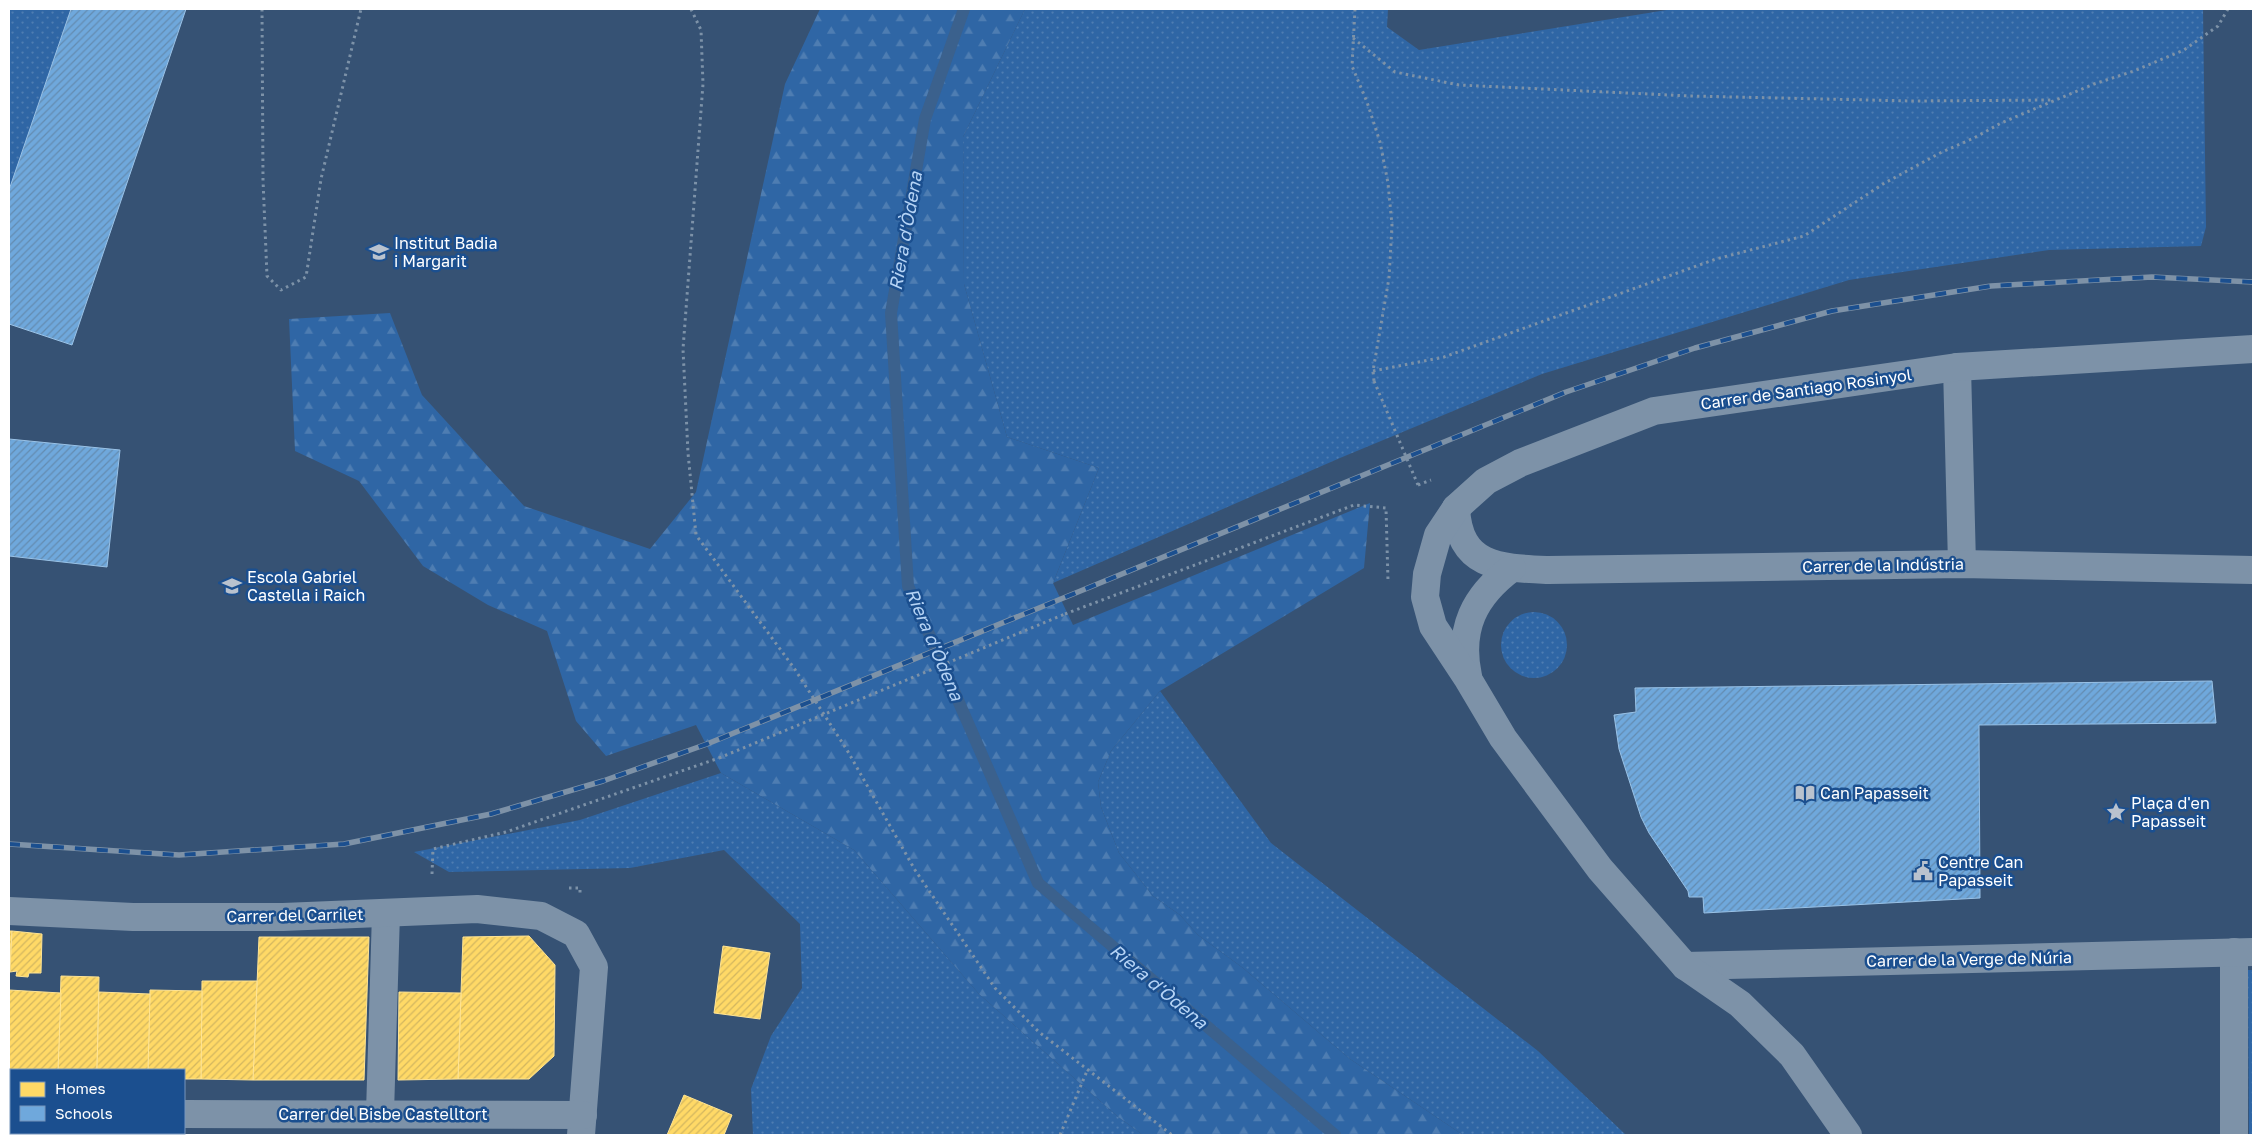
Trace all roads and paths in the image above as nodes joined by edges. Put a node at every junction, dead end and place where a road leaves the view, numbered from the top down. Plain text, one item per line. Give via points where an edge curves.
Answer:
1 (262, 9) edge
2 (361, 9) edge
3 (691, 9) edge
4 (1355, 9) edge
5 (2228, 9) edge
6 (1353, 38) junction
7 (2055, 100) junction
8 (2253, 350) edge
9 (1957, 367) junction
10 (1373, 371) junction
11 (1418, 485) dead end
12 (1456, 508) junction
13 (1962, 564) junction
14 (1512, 568) junction
15 (2253, 570) edge
16 (1427, 574) junction
17 (1468, 679) junction
18 (431, 880) dead end
19 (560, 887) dead end
20 (9, 911) edge
21 (386, 913) junction
22 (576, 934) junction
23 (2244, 952) edge
24 (1685, 966) junction
25 (1087, 1071) junction
26 (185, 1114) edge
27 (380, 1114) junction
28 (582, 1125) edge
29 (1060, 1135) edge
30 (1172, 1135) edge
31 (1848, 1135) edge
32 (2234, 1135) edge

1 - 2 path via 267,276 280,290 306,277 321,179
3 - 25 path via 701,30 703,84 683,349 696,535 794,668 847,750 915,870 995,988 1039,1032
4 - 6 path
5 - 7 path via 2218,26 2184,50
6 - 7 path via 1395,72 1459,85 1690,96 1912,101
6 - 10 path via 1352,66 1380,142 1392,225 1389,278
7 - 10 path via 1905,171 1804,236 1716,259 1444,357
8 - 9 street, Carrer de Santiago Rosinyol
9 - 12 street, Carrer de Santiago Rosinyol via 1654,411 1520,463 1486,480
9 - 13 street
10 - 11 path, bridge via 1374,381
12 - 14 street, Carrer de la Indústria via 1457,526 1464,543 1477,557 1494,566
12 - 16 street, Carrer de Santiago Rosinyol via 1438,535
13 - 14 street, Carrer de la Indústria
13 - 15 street, Carrer de la Indústria
14 - 17 street via 1484,592 1468,625 1464,661
16 - 17 street, Carrer de Santiago Rosinyol via 1425,597 1433,626
16 - 18 path, bridge via 1388,581 1386,508 1354,506 1065,614 719,758 506,832 433,849
17 - 24 street, Carrer de Santiago Rosinyol via 1503,738 1600,869
19 - 22 path via 580,888
20 - 21 street, Carrer del Carrilet via 133,917
21 - 22 street, Carrer del Carrilet via 486,910 541,916
21 - 27 street
22 - 28 street via 594,967
23 - 24 street, Carrer de la Verge de Núria
23 - 32 street
24 - 31 street, Carrer de Santiago Rosinyol via 1740,1004 1792,1055
25 - 29 path
25 - 30 path
26 - 27 street, Carrer del Bisbe Castelltort
27 - 28 street, Carrer del Bisbe Castelltort

